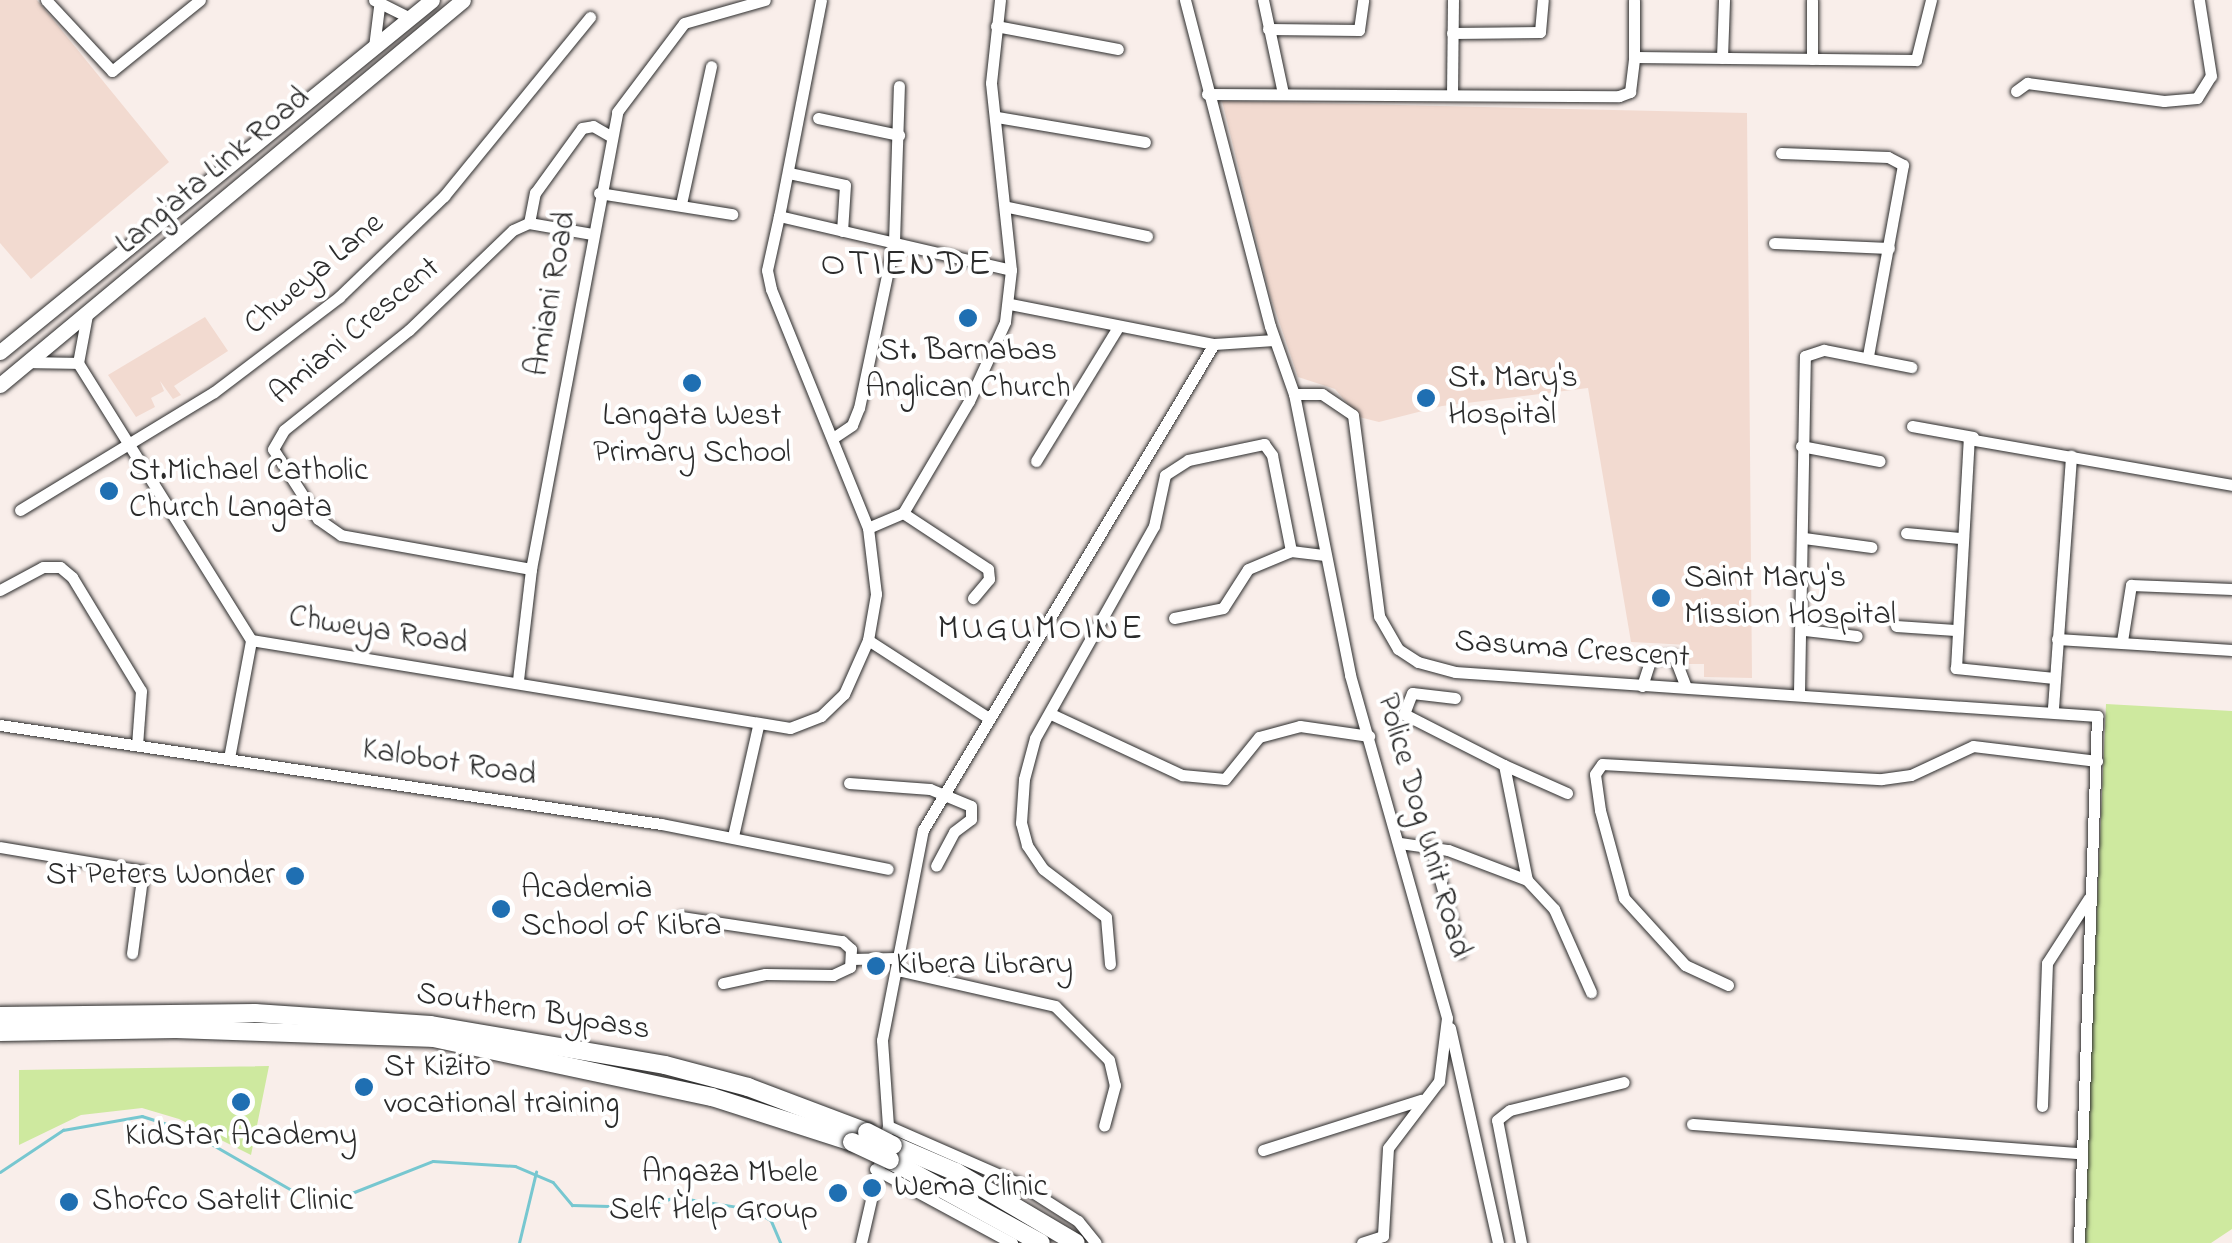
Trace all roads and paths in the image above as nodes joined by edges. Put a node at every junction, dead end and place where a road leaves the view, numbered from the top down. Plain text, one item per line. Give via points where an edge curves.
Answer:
1 (46, 0) edge
2 (200, 0) edge
3 (432, 0) edge
4 (463, 0) edge
5 (765, 0) edge
6 (822, 0) edge
7 (1000, 0) edge
8 (1185, 0) edge
9 (1263, 0) edge
10 (1362, 0) edge
11 (1453, 0) edge
12 (1544, 0) edge
13 (1634, 0) edge
14 (1724, 0) edge
15 (1812, 0) edge
16 (1931, 0) edge
17 (2199, 0) edge
18 (747, 2) edge
19 (377, 3) edge
20 (590, 17) dead end
21 (410, 18) junction
22 (996, 26) junction
23 (1268, 30) junction
24 (1452, 32) junction
25 (373, 50) junction
26 (1118, 50) dead end
27 (1634, 57) junction
28 (1722, 58) junction
29 (1812, 58) junction
30 (711, 66) dead end
31 (899, 86) dead end
32 (2016, 90) dead end
33 (1282, 93) junction
34 (1208, 94) junction
35 (1452, 95) junction
36 (997, 116) junction
37 (818, 118) dead end
38 (899, 135) junction
39 (610, 136) junction
40 (1145, 142) dead end
41 (1782, 153) dead end
42 (789, 172) junction
43 (599, 193) junction
44 (681, 204) junction
45 (1008, 207) junction
46 (732, 214) dead end
47 (779, 216) junction
48 (529, 223) junction
49 (842, 231) junction
50 (592, 234) junction
51 (1147, 236) dead end
52 (894, 242) junction
53 (1774, 243) dead end
54 (1890, 248) junction
55 (1011, 270) junction
56 (1010, 304) junction
57 (87, 315) junction
58 (1118, 328) junction
59 (1274, 340) junction
60 (1214, 344) junction
61 (0, 352) edge
62 (1868, 356) junction
63 (28, 362) junction
64 (78, 364) junction
65 (1912, 367) dead end
66 (0, 385) edge
67 (1294, 394) junction
68 (1912, 426) dead end
69 (1972, 437) junction
70 (833, 438) junction
71 (129, 446) junction
72 (1801, 446) junction
73 (2072, 456) junction
74 (1036, 461) dead end
75 (1880, 461) dead end
76 (2232, 486) edge
77 (20, 510) dead end
78 (903, 512) junction
79 (868, 528) junction
80 (1906, 533) dead end
81 (1804, 538) junction
82 (1960, 538) junction
83 (1872, 547) dead end
84 (1291, 551) junction
85 (1326, 555) junction
86 (532, 570) junction
87 (2232, 589) edge
88 (0, 590) edge
89 (974, 598) dead end
90 (1174, 618) dead end
91 (1896, 626) dead end
92 (1805, 630) junction
93 (1956, 630) junction
94 (1857, 636) dead end
95 (2057, 639) junction
96 (251, 640) junction
97 (868, 640) junction
98 (2122, 642) junction
99 (2232, 650) edge
100 (2054, 678) junction
101 (518, 680) junction
102 (1642, 686) junction
103 (1686, 687) junction
104 (1800, 693) junction
105 (1455, 698) dead end
106 (2053, 708) junction
107 (1050, 714) junction
108 (987, 717) junction
109 (0, 725) edge
110 (758, 726) junction
111 (1369, 736) junction
112 (137, 745) junction
113 (229, 758) junction
114 (2097, 761) junction
115 (1504, 765) junction
116 (850, 782) dead end
117 (942, 792) junction
118 (1567, 793) dead end
119 (733, 836) junction
120 (1400, 843) junction
121 (0, 847) edge
122 (1432, 847) junction
123 (936, 866) dead end
124 (888, 868) dead end
125 (1527, 880) junction
126 (2091, 894) junction
127 (681, 917) dead end
128 (1460, 952) dead end
129 (132, 953) dead end
130 (852, 959) junction
131 (896, 964) junction
132 (1110, 964) dead end
133 (723, 983) dead end
134 (1728, 985) dead end
135 (1591, 992) dead end
136 (0, 1016) edge
137 (1447, 1018) junction
138 (0, 1032) edge
139 (1624, 1082) dead end
140 (1425, 1099) junction
141 (2042, 1106) dead end
142 (1692, 1124) dead end
143 (888, 1126) junction
144 (1104, 1126) dead end
145 (859, 1137) junction
146 (1263, 1150) dead end
147 (2081, 1152) junction
148 (886, 1158) junction
149 (861, 1243) edge
150 (1012, 1243) edge
151 (1041, 1243) edge
152 (1076, 1243) edge
153 (1096, 1243) edge
154 (1362, 1243) edge
155 (1498, 1243) edge
156 (1521, 1243) edge
157 (2078, 1243) edge

1 - 2 street via 104,68 116,71
3 - 21 main road, Lang'ata Link Road
4 - 57 main road, Lang'ata Link Road
5 - 18 street, Amiani Road
6 - 42 street, Chweya Road
7 - 22 street
8 - 34 street
9 - 23 street
10 - 23 street via 1359,30
11 - 24 street
12 - 24 street via 1540,32
13 - 27 street
14 - 28 street
15 - 29 street
16 - 29 street via 1916,60
17 - 32 street via 2212,76 2198,98 2164,101 2028,83
18 - 39 street, Amiani Road via 675,30 628,94
19 - 21 street
19 - 25 street
20 - 71 street, Chweya Lane via 398,244 279,346
21 - 25 main road, Lang'ata Link Road
22 - 26 street
22 - 36 street via 991,83
23 - 33 street
24 - 35 street
25 - 61 main road, Lang'ata Link Road
27 - 28 street
27 - 35 street via 1625,95
28 - 29 street
30 - 44 street
31 - 38 street
33 - 34 street
33 - 35 street
34 - 59 street
36 - 40 street
36 - 45 street
37 - 38 street
38 - 52 street
39 - 43 street, Amiani Road
39 - 48 street via 582,128 535,193
41 - 54 street via 1900,161
42 - 47 street, Chweya Road
42 - 49 street via 844,184
43 - 44 street
43 - 50 street, Amiani Road
44 - 46 street
45 - 51 street
45 - 55 street
47 - 49 street
47 - 70 street, Chweya Road via 766,270
48 - 50 street
48 - 86 street, Amiani Crescent via 513,230 337,392 284,430 273,449 318,519 341,535
49 - 52 street
50 - 86 street, Amiani Road
52 - 55 street
52 - 70 street via 859,408 852,424
53 - 54 street
54 - 62 street
55 - 56 street
56 - 58 street
56 - 78 street via 990,360
57 - 63 main road, Lang'ata Link Road
57 - 64 street
58 - 60 street
58 - 74 street
59 - 60 street
59 - 67 street
60 - 108 street
62 - 65 street
62 - 72 street via 1824,350 1805,356
63 - 64 street
63 - 66 main road, Lang'ata Link Road
64 - 71 street, Chweya Road
67 - 85 street, Police Dog Unit Road
67 - 102 street, Sasuma Crescent via 1322,394 1353,415 1378,616 1398,649 1437,669
68 - 69 street
69 - 73 street
69 - 82 street
70 - 79 street, Chweya Road
71 - 77 street, Chweya Lane
71 - 96 street, Chweya Road
72 - 75 street
72 - 81 street
73 - 76 street
73 - 95 street
78 - 79 street
78 - 89 street via 988,569 989,579
79 - 97 street, Chweya Road via 876,594
80 - 82 street
81 - 83 street
81 - 92 street
82 - 93 street
84 - 85 street
84 - 90 street via 1248,569 1222,608
84 - 107 street via 1269,448 1250,444 1172,468 1148,538
85 - 111 street, Police Dog Unit Road
86 - 101 street, Amiani Road
87 - 98 street via 2131,585
88 - 112 street via 44,567 72,576 140,692
91 - 93 street
92 - 94 street
92 - 104 street
93 - 100 street via 1958,671
95 - 98 street
95 - 100 street
96 - 101 street, Chweya Road
96 - 113 street
97 - 108 street
97 - 110 street, Chweya Road via 844,694 821,716 790,728
98 - 99 street
100 - 106 street
101 - 110 street, Chweya Road
102 - 103 street, Sasuma Crescent
102 - 103 street via 1651,658 1674,656
103 - 104 street, Sasuma Crescent
104 - 106 street, Sasuma Crescent
105 - 115 street via 1412,693 1404,714
106 - 114 street, Sasuma Crescent via 2093,714
107 - 111 street via 1182,776 1224,779 1259,738 1300,726
107 - 132 street via 1029,756 1021,823 1043,869 1106,917
108 - 117 street
109 - 112 street, Kalobot Road
110 - 119 street
111 - 120 street, Police Dog Unit Road
112 - 113 street, Kalobot Road
113 - 119 street, Kalobot Road
114 - 126 street
114 - 134 street via 1973,746 1912,775 1882,780 1602,764 1595,774 1600,810 1624,898 1685,965
115 - 118 street
115 - 125 street
116 - 117 street
117 - 123 street via 968,804 973,815
117 - 131 street via 922,830
119 - 124 street, Kalobot Road
120 - 122 street
120 - 137 street, Police Dog Unit Road
121 - 129 street via 143,871
122 - 125 street
122 - 128 street
125 - 135 street via 1554,909
126 - 141 street via 2048,963
126 - 147 street
127 - 130 street via 842,941
130 - 131 street
130 - 133 street via 846,971 833,975 765,974
131 - 143 street via 882,1040
131 - 144 street via 1055,1006 1109,1060 1115,1085
136 - 145 highway, Southern Bypass via 255,1013 431,1025 665,1065 762,1092
137 - 140 street, Police Dog Unit Road via 1442,1073
137 - 155 street
138 - 145 highway, Southern Bypass via 177,1029 434,1038 712,1097
139 - 156 street via 1510,1110 1497,1120
140 - 146 street
140 - 154 street, Police Dog Unit Road via 1388,1148 1384,1236
142 - 147 street
143 - 148 street
143 - 153 street via 1007,1176 1078,1221
145 - 148 highway, Southern Bypass, bridge
147 - 157 street
148 - 149 street
148 - 150 street via 920,1187
148 - 151 highway, Southern Bypass
148 - 152 highway, Southern Bypass via 956,1172

